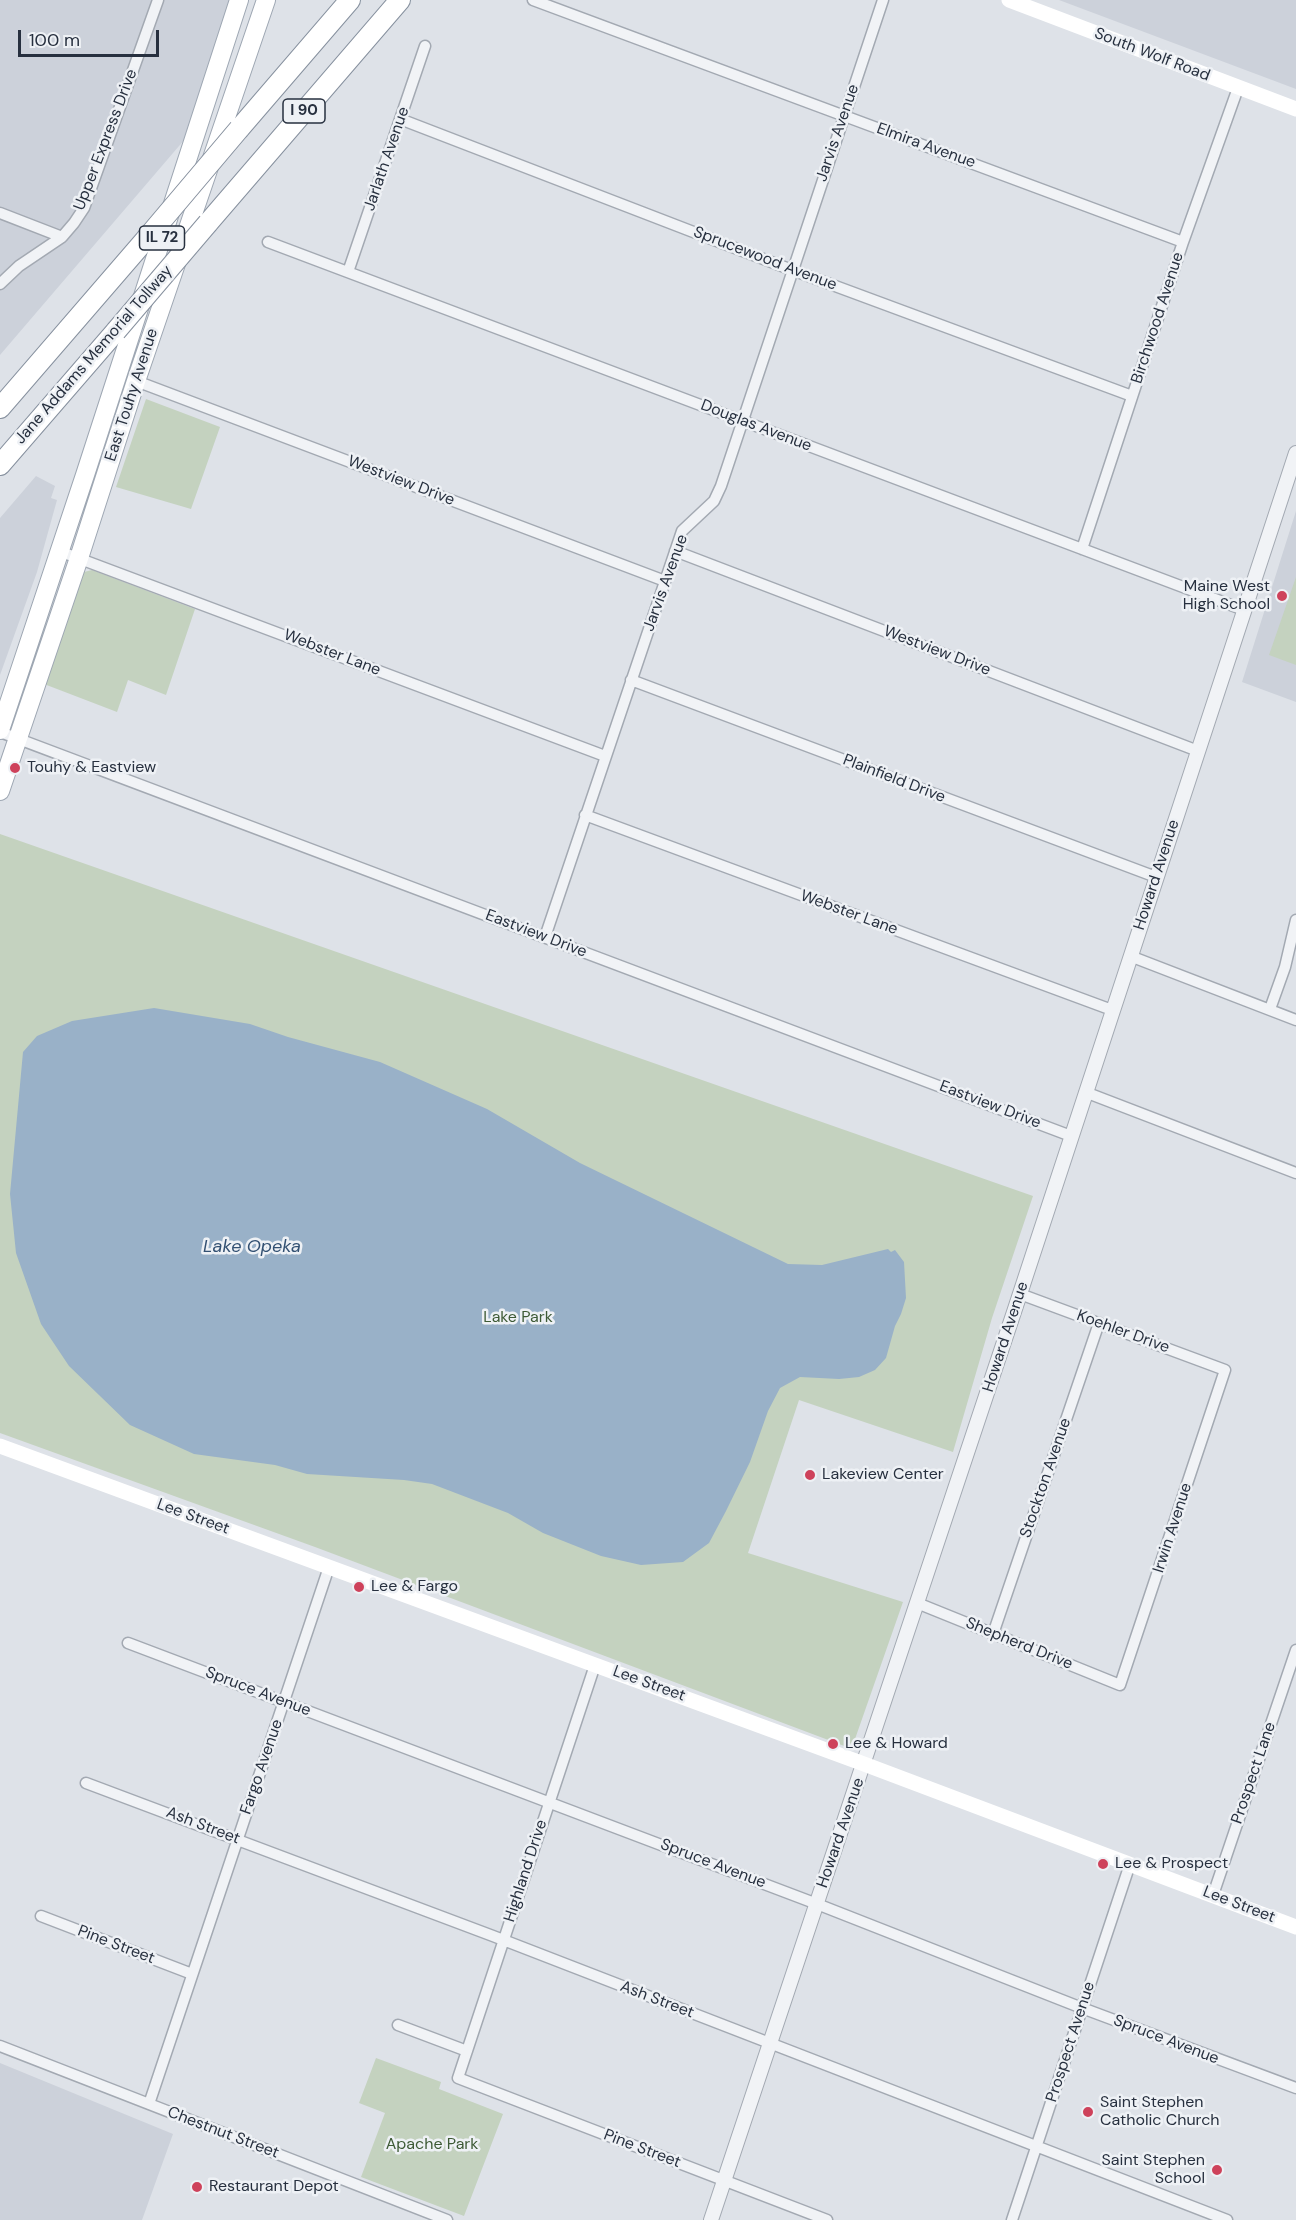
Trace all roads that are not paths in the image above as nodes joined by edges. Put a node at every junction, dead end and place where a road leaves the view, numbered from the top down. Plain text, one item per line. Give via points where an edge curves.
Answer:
1 (158, 0) edge
2 (239, 0) edge
3 (266, 0) edge
4 (350, 0) edge
5 (400, 0) edge
6 (533, 0) edge
7 (883, 0) edge
8 (1009, 0) edge
9 (425, 46) dead end
10 (1238, 88) junction
11 (1296, 109) edge
12 (844, 116) junction
13 (400, 119) junction
14 (0, 213) edge
15 (62, 237) junction
16 (268, 242) dead end
17 (1183, 242) junction
18 (792, 270) junction
19 (348, 272) junction
20 (0, 285) edge
21 (136, 381) junction
22 (1132, 396) junction
23 (0, 408) edge
24 (743, 420) junction
25 (1296, 453) edge
26 (0, 465) edge
27 (1082, 549) junction
28 (59, 551) junction
29 (675, 551) junction
30 (79, 558) junction
31 (665, 581) junction
32 (1245, 610) junction
33 (631, 680) junction
34 (0, 731) edge
35 (18, 739) junction
36 (1198, 751) junction
37 (605, 756) junction
38 (0, 791) edge
39 (585, 815) junction
40 (1156, 877) junction
41 (1296, 920) edge
42 (545, 937) junction
43 (1130, 956) junction
44 (1270, 1009) junction
45 (1112, 1010) junction
46 (1296, 1020) edge
47 (1085, 1092) junction
48 (1071, 1136) junction
49 (1296, 1173) edge
50 (1020, 1294) junction
51 (1099, 1323) junction
52 (1225, 1370) joint
53 (0, 1446) edge
54 (329, 1567) junction
55 (917, 1603) junction
56 (993, 1634) junction
57 (128, 1643) dead end
58 (1296, 1650) edge
59 (595, 1665) junction
60 (1120, 1685) joint
61 (284, 1701) junction
62 (864, 1764) junction
63 (87, 1783) dead end
64 (549, 1802) junction
65 (237, 1839) junction
66 (1130, 1864) junction
67 (1213, 1895) junction
68 (817, 1904) junction
69 (41, 1916) dead end
70 (1296, 1927) edge
71 (503, 1940) junction
72 (192, 1974) junction
73 (1082, 2008) junction
74 (398, 2025) dead end
75 (770, 2044) junction
76 (0, 2046) edge
77 (467, 2051) junction
78 (458, 2078) joint
79 (1296, 2088) edge
80 (149, 2104) junction
81 (1036, 2147) junction
82 (724, 2181) junction
83 (447, 2220) edge
84 (711, 2220) edge
85 (827, 2220) edge
86 (1012, 2220) edge
87 (1227, 2220) edge

1 - 15 street, Upper Express Drive via 84,208
2 - 28 main road, East Touhy Avenue / IL 72
3 - 21 main road, East Touhy Avenue / IL 72
4 - 23 highway, I 90, bridge
5 - 26 highway, Jane Addams Memorial Tollway / I 90, bridge
6 - 12 street, Elmira Avenue
7 - 12 street, Jarvis Avenue
8 - 10 main road, South Wolf Road
9 - 13 street, Jarlath Avenue
10 - 11 main road, South Wolf Road
10 - 17 street, Birchwood Avenue
12 - 17 street, Elmira Avenue
12 - 18 street, Jarvis Avenue
13 - 18 street, Sprucewood Avenue
13 - 19 street, Jarlath Avenue
14 - 15 street
15 - 20 street, Upper Express Drive via 19,266
16 - 19 street, Douglas Avenue
17 - 22 street, Birchwood Avenue
18 - 22 street, Sprucewood Avenue
18 - 24 street, Jarvis Avenue
19 - 24 street, Douglas Avenue
21 - 30 main road, East Touhy Avenue / IL 72
21 - 31 street, Westview Drive
22 - 27 street, Birchwood Avenue
24 - 27 street, Douglas Avenue
24 - 29 street, Jarvis Avenue via 714,501 682,531
25 - 32 street, Howard Avenue
27 - 32 street, Douglas Avenue
28 - 30 street, Webster Lane
28 - 34 main road, East Touhy Avenue / IL 72
29 - 31 street, Jarvis Avenue
29 - 36 street, Westview Drive
30 - 35 main road, East Touhy Avenue / IL 72
30 - 37 street, Webster Lane
31 - 33 street, Jarvis Avenue
32 - 36 street, Howard Avenue
33 - 37 street, Jarvis Avenue
33 - 40 street, Plainfield Drive
34 - 35 street, Eastview Drive
35 - 38 main road, East Touhy Avenue / IL 72
35 - 42 street, Eastview Drive
36 - 40 street, Howard Avenue
37 - 39 street, Jarvis Avenue
39 - 42 street, Jarvis Avenue
39 - 45 street, Webster Lane
40 - 43 street, Howard Avenue
41 - 44 street
42 - 48 street, Eastview Drive
43 - 44 street
43 - 45 street, Howard Avenue
44 - 46 street
45 - 47 street, Howard Avenue
47 - 48 street, Howard Avenue
47 - 49 street
48 - 50 street, Howard Avenue
50 - 51 street, Koehler Drive
50 - 55 street, Howard Avenue
51 - 52 street, Koehler Drive
51 - 56 street, Stockton Avenue
52 - 60 street, Irwin Avenue
53 - 54 main road, Lee Street
54 - 59 main road, Lee Street
54 - 61 street, Fargo Avenue
55 - 56 street, Shepherd Drive
55 - 62 street, Howard Avenue
56 - 60 street, Shepherd Drive
57 - 61 street, Spruce Avenue
58 - 67 street, Prospect Lane
59 - 62 main road, Lee Street
59 - 64 street, Highland Drive
61 - 64 street, Spruce Avenue
61 - 65 street, Fargo Avenue
62 - 66 main road, Lee Street
62 - 68 street, Howard Avenue
63 - 65 street, Ash Street
64 - 68 street, Spruce Avenue
64 - 71 street, Highland Drive
65 - 71 street, Ash Street
65 - 72 street, Fargo Avenue
66 - 67 main road, Lee Street
66 - 73 street, Prospect Avenue
67 - 70 main road, Lee Street
68 - 73 street, Spruce Avenue
68 - 75 street, Howard Avenue
69 - 72 street, Pine Street
71 - 75 street, Ash Street
71 - 77 street, Highland Drive
72 - 80 street, Fargo Avenue
73 - 79 street, Spruce Avenue
73 - 81 street, Prospect Avenue
74 - 77 street
75 - 81 street, Ash Street
75 - 82 street, Howard Avenue
76 - 80 street, Chestnut Street
77 - 78 street, Highland Drive
78 - 82 street, Pine Street
80 - 83 street, Chestnut Street
81 - 86 street, Prospect Avenue
81 - 87 street, Ash Street
82 - 84 street, Howard Avenue
82 - 85 street, Pine Street

